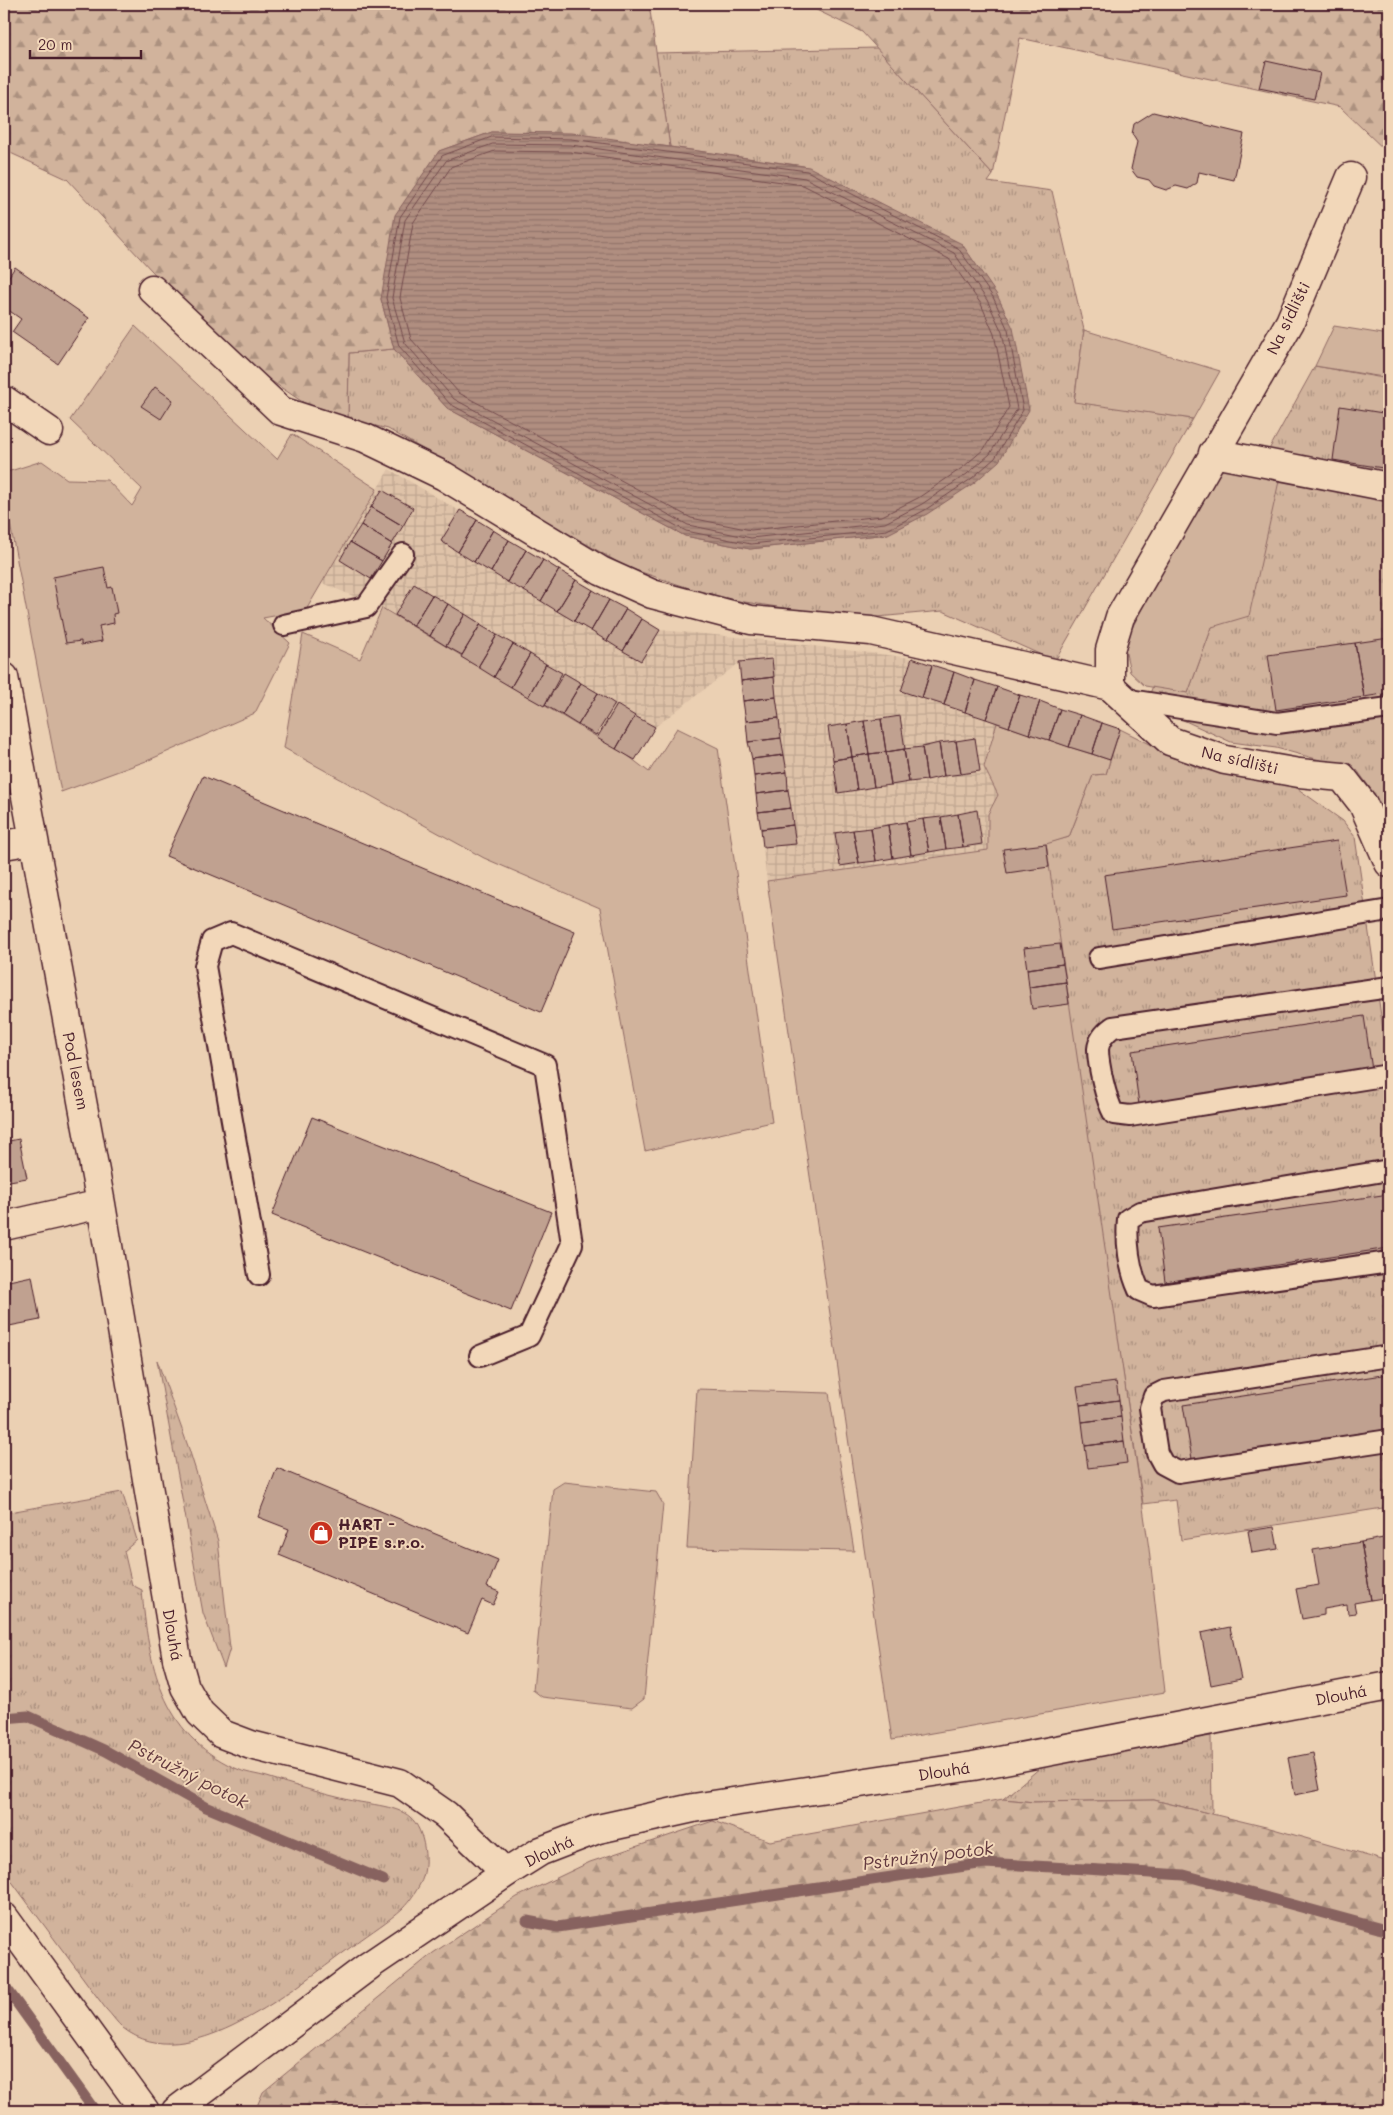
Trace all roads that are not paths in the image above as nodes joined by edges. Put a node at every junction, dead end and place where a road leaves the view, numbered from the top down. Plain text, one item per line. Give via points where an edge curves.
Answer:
1 (1351, 177) dead end
2 (152, 289) dead end
3 (4, 400) edge
4 (48, 431) dead end
5 (1213, 453) junction
6 (1389, 487) edge
7 (403, 554) dead end
8 (284, 625) dead end
9 (4, 677) edge
10 (1116, 693) junction
11 (1389, 708) edge
12 (34, 840) junction
13 (4, 845) edge
14 (1389, 863) edge
15 (1389, 910) edge
16 (1099, 958) dead end
17 (1389, 987) edge
18 (1389, 1075) edge
19 (1389, 1170) edge
20 (101, 1204) junction
21 (4, 1226) edge
22 (1389, 1262) edge
23 (259, 1275) dead end
24 (480, 1356) dead end
25 (1389, 1356) edge
26 (1389, 1440) edge
27 (1389, 1686) edge
28 (506, 1873) junction
29 (4, 1917) edge
30 (145, 2111) edge
31 (176, 2111) edge

1 - 5 street, Na sídlišti via 1290,322
2 - 10 street via 280,411 365,438 444,476 601,571 652,594 751,620 871,631
3 - 4 street
5 - 6 street
5 - 10 street, Na sídlišti via 1120,617 1110,650
7 - 8 lane via 366,607
9 - 12 street, Pod lesem
10 - 11 lane via 1277,723
10 - 14 street, Na sídlišti via 1170,741 1225,760 1342,778 1364,804
12 - 13 street
12 - 20 street, Pod lesem
15 - 16 lane
17 - 18 lane via 1113,1027 1104,1034 1098,1048 1107,1101 1114,1114 1130,1116
19 - 22 lane via 1140,1212 1128,1219 1127,1230 1133,1278 1139,1290 1152,1296
20 - 21 street
20 - 28 street, Dlouhá via 177,1659 185,1687 200,1713 222,1734 251,1745 400,1782 446,1815
23 - 24 lane via 205,966 212,940 231,933 545,1065 572,1244 529,1336
25 - 26 lane via 1164,1391 1154,1396 1150,1408 1157,1453 1163,1464 1178,1472
27 - 28 street, Dlouhá via 973,1766 693,1808 598,1829 540,1851
28 - 31 street, Dlouhá via 370,1965
29 - 30 street

